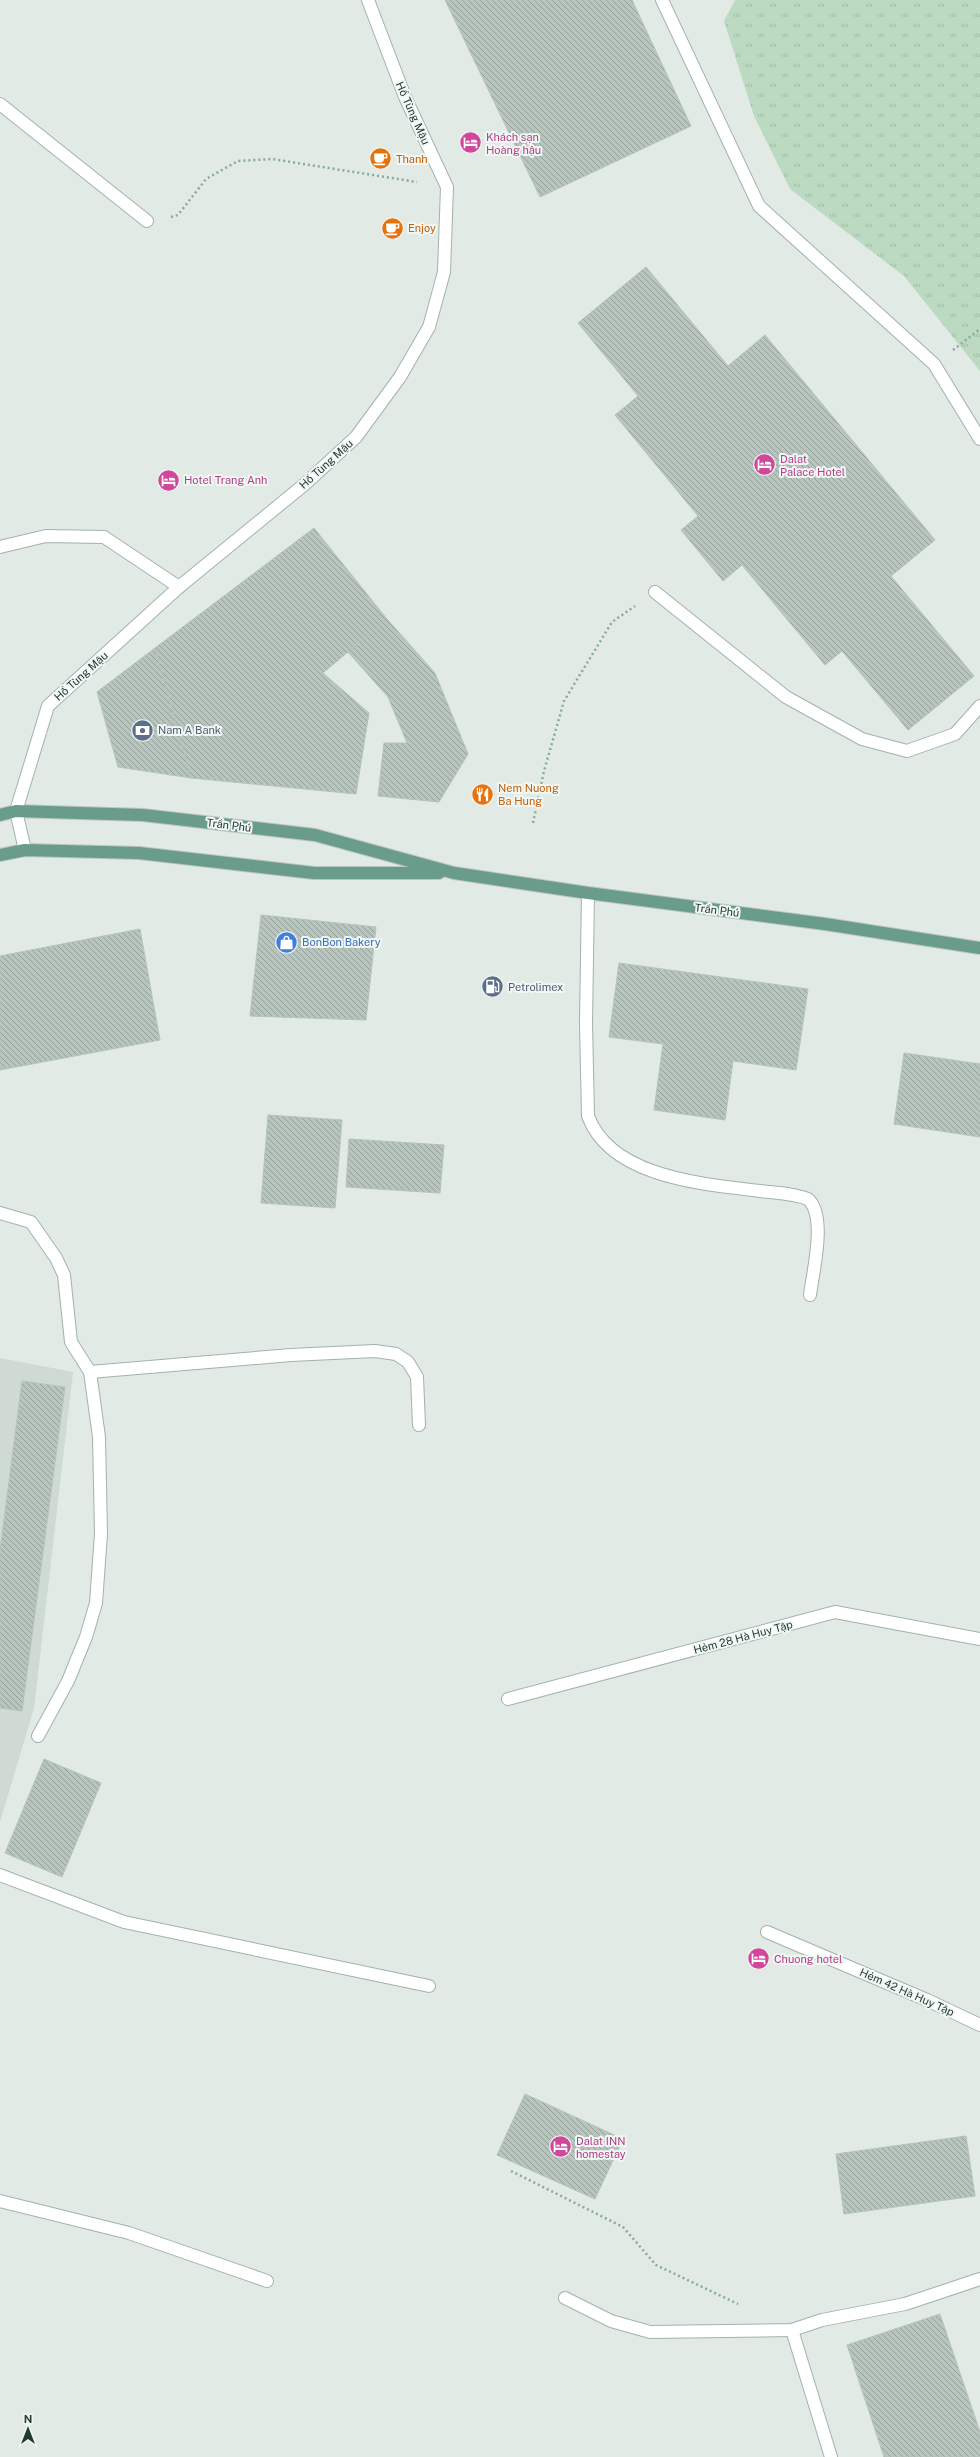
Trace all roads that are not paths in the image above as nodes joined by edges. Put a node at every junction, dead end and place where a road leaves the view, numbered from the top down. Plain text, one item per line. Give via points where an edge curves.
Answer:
1 (368, 0) edge
2 (662, 0) edge
3 (0, 104) edge
4 (147, 221) road end
5 (980, 439) edge
6 (0, 547) edge
7 (179, 587) junction
8 (655, 592) road end
9 (980, 706) edge
10 (16, 811) junction
11 (0, 815) edge
12 (25, 850) junction
13 (0, 855) edge
14 (454, 873) junction
15 (588, 893) junction
16 (980, 948) edge
17 (0, 1213) edge
18 (810, 1295) dead end
19 (90, 1372) junction
20 (419, 1425) dead end
21 (980, 1639) edge
22 (508, 1699) dead end
23 (38, 1736) dead end
24 (0, 1875) edge
25 (767, 1932) dead end
26 (429, 1986) dead end
27 (980, 2026) edge
28 (0, 2201) edge
29 (980, 2279) edge
30 (267, 2281) dead end
31 (566, 2298) dead end
32 (792, 2330) junction
33 (831, 2457) edge

1 - 7 street, Hồ Tùng Mậu via 405,97 447,187 444,272 429,327 400,377 356,437 304,484
2 - 5 street via 758,206 934,364
3 - 4 street
6 - 7 street via 46,536 104,537
7 - 10 street, Hồ Tùng Mậu via 48,706
8 - 9 street via 786,697 862,739 907,751 955,734
10 - 11 main road, Trần Phú
10 - 12 street, Hồ Tùng Mậu
10 - 14 main road, Trần Phú via 143,815 315,835
12 - 13 main road, Trần Phú
12 - 14 main road, Trần Phú via 139,853 314,873
14 - 15 main road, Trần Phú
15 - 16 main road, Trần Phú via 825,924
15 - 18 street via 586,1023 588,1116 593,1129 619,1155 656,1174 808,1199 813,1203 819,1220
17 - 19 street via 31,1222 56,1258 64,1275 71,1342
19 - 20 street via 291,1355 375,1351 396,1354 408,1362 417,1377
19 - 23 street via 99,1437 100,1467 101,1534 96,1603 86,1637 68,1681
21 - 22 street, Hẻm 28 Hà Huy Tập via 835,1612
24 - 26 street via 124,1922
25 - 27 street, Hẻm 42 Hà Huy Tập via 927,2000
28 - 30 street via 129,2233
29 - 32 street via 905,2304 822,2320
31 - 32 street via 611,2321 650,2332
32 - 33 street

